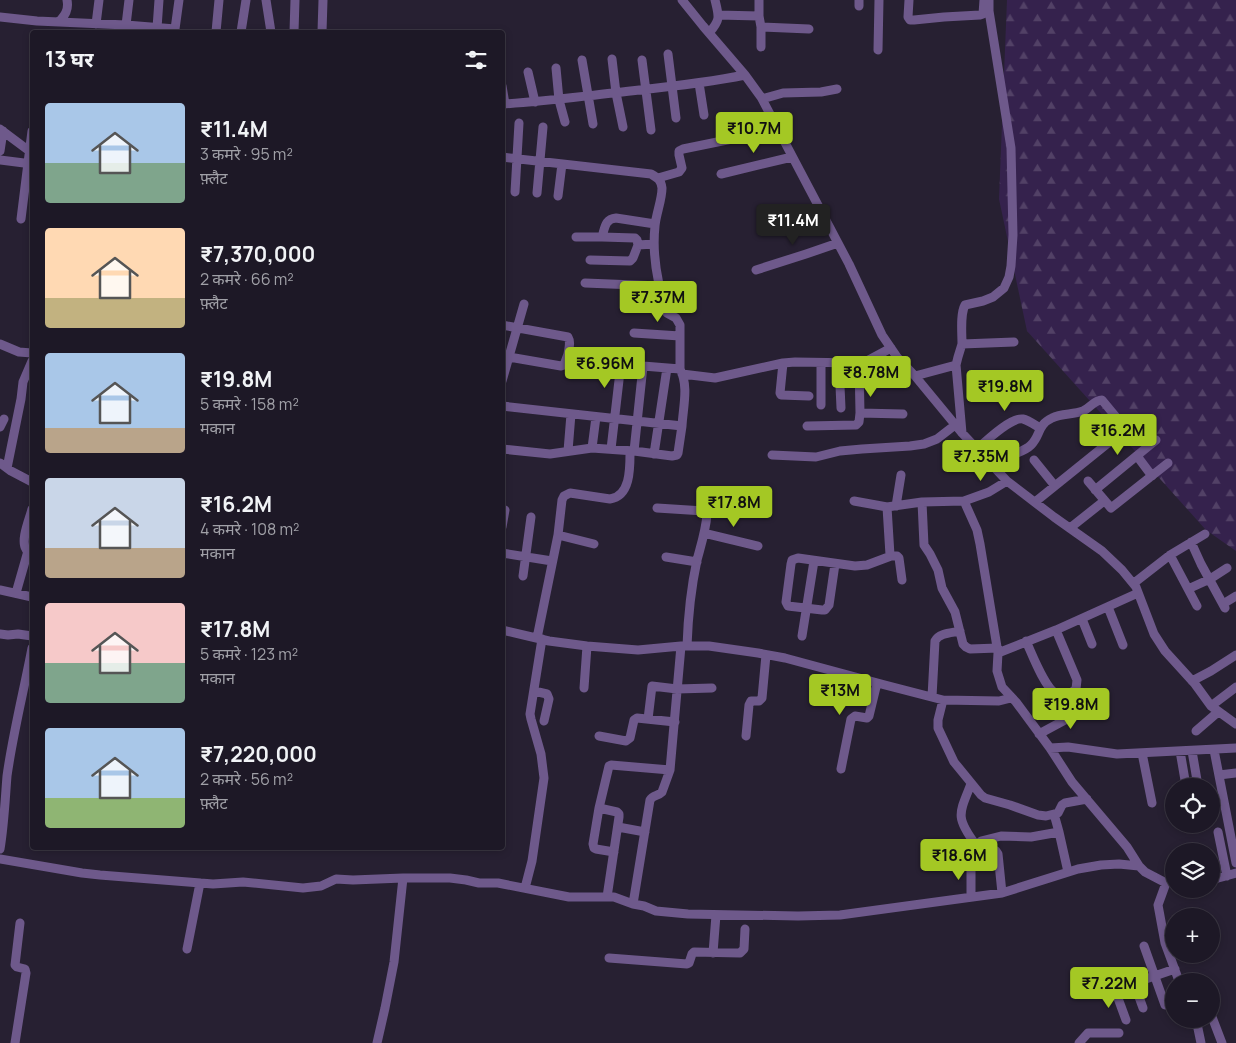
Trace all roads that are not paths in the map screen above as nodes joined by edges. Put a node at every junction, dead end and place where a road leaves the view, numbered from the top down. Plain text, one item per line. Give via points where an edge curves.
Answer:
1 (67, 0) edge
2 (99, 0) edge
3 (129, 0) edge
4 (159, 0) edge
5 (179, 0) edge
6 (219, 0) edge
7 (246, 0) edge
8 (266, 0) edge
9 (295, 0) edge
10 (323, 0) edge
11 (682, 0) edge
12 (715, 0) edge
13 (759, 0) edge
14 (879, 0) edge
15 (909, 0) edge
16 (984, 0) edge
17 (990, 0) edge
18 (718, 15) junction
19 (759, 16) junction
20 (0, 17) edge
21 (59, 22) junction
22 (96, 24) junction
23 (126, 25) junction
24 (761, 27) junction
25 (157, 28) junction
26 (809, 29) dead end
27 (216, 30) edge
28 (241, 30) edge
29 (271, 30) edge
30 (294, 30) edge
31 (322, 30) edge
32 (709, 33) junction
33 (761, 47) dead end
34 (878, 50) dead end
35 (668, 54) dead end
36 (612, 59) dead end
37 (582, 60) dead end
38 (642, 60) dead end
39 (556, 68) dead end
40 (528, 72) dead end
41 (745, 74) junction
42 (699, 83) junction
43 (672, 87) junction
44 (838, 89) dead end
45 (646, 90) junction
46 (616, 93) junction
47 (588, 96) junction
48 (560, 100) junction
49 (762, 100) junction
50 (535, 102) junction
51 (505, 104) edge
52 (704, 115) dead end
53 (676, 118) dead end
54 (565, 122) dead end
55 (519, 124) dead end
56 (593, 124) dead end
57 (543, 127) dead end
58 (623, 127) dead end
59 (776, 127) junction
60 (1, 130) edge
61 (651, 130) dead end
62 (0, 152) edge
63 (30, 152) edge
64 (792, 157) junction
65 (505, 158) edge
66 (517, 159) junction
67 (0, 160) edge
68 (540, 162) junction
69 (30, 164) edge
70 (562, 164) junction
71 (721, 174) dead end
72 (658, 178) junction
73 (515, 192) dead end
74 (537, 193) dead end
75 (558, 196) dead end
76 (21, 219) dead end
77 (655, 224) junction
78 (576, 237) dead end
79 (602, 237) junction
80 (838, 242) junction
81 (654, 244) junction
82 (638, 245) junction
83 (590, 260) dead end
84 (756, 270) dead end
85 (585, 283) dead end
86 (660, 286) junction
87 (524, 304) dead end
88 (505, 326) edge
89 (518, 328) junction
90 (634, 333) dead end
91 (680, 336) junction
92 (1014, 342) dead end
93 (0, 344) edge
94 (962, 344) junction
95 (891, 348) junction
96 (30, 353) edge
97 (568, 354) junction
98 (509, 357) junction
99 (621, 363) junction
100 (821, 363) junction
101 (859, 363) junction
102 (783, 364) junction
103 (839, 364) junction
104 (30, 366) edge
105 (643, 366) junction
106 (956, 366) junction
107 (667, 368) junction
108 (505, 371) edge
109 (681, 372) junction
110 (915, 376) junction
111 (809, 396) dead end
112 (822, 405) dead end
113 (505, 406) edge
114 (842, 408) dead end
115 (860, 413) junction
116 (571, 414) junction
117 (903, 414) dead end
118 (596, 417) junction
119 (614, 419) junction
120 (636, 422) junction
121 (658, 424) junction
122 (955, 425) junction
123 (682, 426) junction
124 (807, 426) dead end
125 (1040, 428) junction
126 (962, 433) junction
127 (1156, 440) dead end
128 (592, 448) junction
129 (977, 448) junction
130 (505, 449) edge
131 (611, 449) junction
132 (568, 451) junction
133 (632, 451) junction
134 (654, 454) junction
135 (772, 455) dead end
136 (1137, 456) junction
137 (1034, 460) dead end
138 (1168, 463) dead end
139 (3, 466) edge
140 (996, 469) junction
141 (901, 475) dead end
142 (1152, 476) junction
143 (1007, 480) junction
144 (30, 481) edge
145 (1088, 481) dead end
146 (1055, 486) junction
147 (1095, 490) junction
148 (854, 501) dead end
149 (964, 501) junction
150 (1104, 501) junction
151 (922, 502) junction
152 (1035, 502) junction
153 (892, 506) junction
154 (657, 508) dead end
155 (30, 517) edge
156 (531, 517) dead end
157 (1070, 528) junction
158 (704, 533) junction
159 (1205, 534) dead end
160 (558, 535) junction
161 (1191, 542) junction
162 (594, 544) dead end
163 (758, 546) dead end
164 (30, 552) edge
165 (505, 554) edge
166 (1170, 555) junction
167 (891, 556) junction
168 (525, 557) junction
169 (666, 557) dead end
170 (814, 560) junction
171 (552, 561) junction
172 (697, 562) junction
173 (835, 564) junction
174 (1227, 568) dead end
175 (523, 576) dead end
176 (1210, 579) junction
177 (902, 580) dead end
178 (1134, 583) junction
179 (1188, 589) junction
180 (0, 590) edge
181 (16, 593) junction
182 (1138, 593) junction
183 (30, 596) edge
184 (1236, 596) edge
185 (1197, 606) dead end
186 (1108, 607) junction
187 (806, 608) junction
188 (1082, 619) junction
189 (1056, 630) junction
190 (505, 631) edge
191 (960, 631) junction
192 (0, 634) edge
193 (30, 636) edge
194 (802, 636) dead end
195 (539, 638) junction
196 (1026, 641) junction
197 (1092, 644) dead end
198 (1123, 644) dead end
199 (587, 646) junction
200 (684, 646) junction
201 (998, 651) junction
202 (766, 655) junction
203 (1236, 655) edge
204 (30, 658) edge
205 (1192, 681) junction
206 (877, 683) junction
207 (1236, 687) edge
208 (584, 688) dead end
209 (712, 688) dead end
210 (677, 689) junction
211 (534, 691) junction
212 (932, 697) junction
213 (1011, 698) junction
214 (943, 700) junction
215 (1096, 709) dead end
216 (1215, 709) junction
217 (648, 719) junction
218 (544, 721) dead end
219 (675, 722) junction
220 (1236, 724) edge
221 (1196, 732) dead end
222 (1039, 734) junction
223 (599, 736) dead end
224 (746, 736) dead end
225 (1050, 748) junction
226 (1236, 748) edge
227 (1214, 750) junction
228 (1192, 751) junction
229 (1180, 752) junction
230 (1142, 753) junction
231 (841, 769) dead end
232 (670, 770) junction
233 (1236, 773) edge
234 (1219, 775) junction
235 (1185, 778) edge
236 (1197, 778) edge
237 (971, 784) junction
238 (1087, 799) junction
239 (1152, 803) dead end
240 (599, 808) junction
241 (1054, 814) junction
242 (618, 827) junction
243 (645, 832) junction
244 (1060, 832) junction
245 (1218, 833) edge
246 (974, 847) junction
247 (940, 848) dead end
248 (0, 849) edge
249 (614, 852) junction
250 (0, 859) edge
251 (1236, 862) edge
252 (971, 866) dead end
253 (1139, 866) junction
254 (1068, 872) junction
255 (1231, 875) edge
256 (403, 878) junction
257 (1165, 881) edge
258 (200, 883) junction
259 (525, 888) junction
260 (1165, 892) edge
261 (1002, 893) junction
262 (607, 897) junction
263 (971, 897) junction
264 (633, 904) junction
265 (716, 914) junction
266 (20, 923) dead end
267 (745, 929) dead end
268 (1144, 946) dead end
269 (187, 949) dead end
270 (714, 953) junction
271 (609, 958) dead end
272 (1175, 969) junction
273 (1176, 973) edge
274 (1154, 976) junction
275 (1134, 983) junction
276 (1165, 1005) dead end
277 (1143, 1008) dead end
278 (1126, 1020) dead end
279 (1198, 1028) edge
280 (1216, 1028) edge
281 (1109, 1033) junction
282 (1119, 1034) dead end
283 (15, 1043) edge
284 (378, 1043) edge
285 (1079, 1043) edge
286 (1108, 1043) edge
287 (1201, 1043) edge
288 (1222, 1043) edge

1 - 21 street via 66,15
2 - 22 street
3 - 23 street
4 - 25 street
5 - 25 street via 175,29
6 - 27 street
7 - 28 street
8 - 29 street
9 - 30 street
10 - 31 street
11 - 32 street
12 - 18 street
13 - 19 street
14 - 34 street
15 - 16 street via 908,17 914,20 980,15 983,14
17 - 94 street via 1011,148 1011,266 1004,288 993,297 963,308
18 - 19 street
18 - 32 street
19 - 24 street
20 - 21 street
21 - 22 street
22 - 23 street
23 - 25 street
24 - 26 street
24 - 33 street
32 - 41 street
35 - 43 street
36 - 46 street
37 - 47 street
38 - 45 street
39 - 48 street
40 - 50 street
41 - 42 street
41 - 49 street
42 - 43 street
42 - 52 street
43 - 45 street
43 - 53 street
44 - 49 street via 783,93
45 - 46 street
45 - 61 street
46 - 47 street
46 - 58 street
47 - 48 street
47 - 56 street
48 - 50 street
48 - 54 street
49 - 59 street
50 - 51 street
55 - 66 street
57 - 68 street
59 - 64 street
59 - 72 street via 683,149 679,155 681,170
60 - 62 street
60 - 63 street
64 - 71 street
64 - 80 street
65 - 66 street
66 - 68 street
66 - 73 street
67 - 69 street
68 - 70 street
68 - 74 street
69 - 76 street
70 - 72 street via 651,174
70 - 75 street
72 - 77 street via 662,189
77 - 79 street via 612,218 606,223
77 - 81 street
78 - 79 street
79 - 82 street via 635,238
80 - 84 street
80 - 95 street
81 - 82 street
81 - 86 street
82 - 83 street via 630,261
85 - 86 street
86 - 91 street via 667,313 679,321
87 - 89 street
88 - 89 street
89 - 97 street via 568,337
89 - 98 street
90 - 91 street
91 - 109 street
92 - 94 street
93 - 96 street
94 - 106 street
95 - 101 street
95 - 110 street
97 - 98 street via 561,366
97 - 99 street
98 - 108 street
99 - 105 street
99 - 119 street
100 - 102 street
100 - 103 street
100 - 112 street
101 - 103 street
101 - 115 street
102 - 109 street via 715,378
102 - 111 street via 781,395
103 - 114 street
104 - 139 street via 23,382
105 - 107 street
105 - 120 street
106 - 110 street
106 - 126 street
107 - 109 street
107 - 121 street
109 - 123 street via 685,385
110 - 122 street
113 - 116 street
115 - 117 street
115 - 124 street via 856,426
116 - 118 street
116 - 132 street
118 - 119 street
118 - 128 street
119 - 120 street
119 - 131 street
120 - 121 street
120 - 133 street
121 - 123 street
121 - 134 street
122 - 126 street
122 - 135 street via 937,439 924,444 840,451 816,457
123 - 134 street via 677,455
125 - 129 street via 1025,419 1016,420
125 - 140 street via 1031,445 1009,456
125 - 146 street via 1052,418 1081,412 1100,400 1129,426
126 - 129 street
127 - 136 street
128 - 131 street
128 - 132 street
129 - 140 street
130 - 132 street via 543,454
131 - 133 street
133 - 134 street
133 - 160 street via 629,475 623,492 616,498 564,496
136 - 142 street
136 - 147 street
137 - 146 street
138 - 142 street
139 - 144 street
140 - 143 street
141 - 153 street
142 - 150 street via 1113,508
143 - 149 street via 989,492
143 - 152 street
145 - 147 street
146 - 152 street
147 - 150 street
148 - 153 street
149 - 151 street
149 - 201 street via 980,544
150 - 157 street
151 - 153 street
151 - 191 street via 924,545 938,570
152 - 157 street
153 - 167 street
154 - 158 street via 706,512
155 - 164 street via 25,548
156 - 168 street
157 - 178 street via 1102,552
158 - 163 street
158 - 172 street
159 - 161 street
160 - 162 street
160 - 171 street
161 - 166 street
161 - 176 street
164 - 181 street
165 - 168 street
166 - 178 street
166 - 179 street
167 - 173 street via 862,566
167 - 177 street via 899,558
168 - 171 street
168 - 175 street
169 - 172 street
170 - 173 street
170 - 187 street
170 - 187 street via 798,558 791,564 786,604
171 - 195 street
172 - 200 street
173 - 187 street via 829,605 825,610
174 - 176 street
176 - 179 street
176 - 184 street via 1224,606
178 - 182 street
179 - 185 street
180 - 181 street
181 - 183 street
182 - 186 street
182 - 205 street via 1154,634
186 - 188 street
186 - 198 street
187 - 194 street
188 - 189 street
188 - 197 street
189 - 196 street
189 - 196 street via 1077,680 1076,689 1067,695 1054,693 1047,685
190 - 195 street
191 - 201 street via 966,647
191 - 212 street via 940,635 934,641
192 - 193 street
195 - 199 street
195 - 211 street
196 - 201 street
199 - 200 street via 638,650
199 - 208 street
200 - 202 street via 709,646
200 - 210 street
201 - 213 street via 997,671 1002,687
202 - 206 street
202 - 224 street via 762,698 751,701 749,705
203 - 205 street
204 - 248 street via 8,775
205 - 216 street
206 - 212 street
206 - 231 street via 869,716 851,719
207 - 216 street
209 - 210 street
210 - 217 street via 652,686
210 - 219 street
211 - 218 street via 547,694 549,699
211 - 259 street via 530,719 541,754 544,778
212 - 214 street
213 - 214 street via 999,701
213 - 222 street
214 - 237 street via 938,728 954,762
215 - 222 street via 1076,714
216 - 220 street
216 - 221 street
217 - 219 street
217 - 223 street via 635,719 630,738 626,741
219 - 232 street
222 - 225 street
225 - 230 street
225 - 238 street
226 - 227 street
227 - 228 street
227 - 234 street
228 - 229 street
228 - 236 street
229 - 230 street
229 - 235 street
230 - 239 street
232 - 240 street via 609,766
232 - 243 street via 662,792 650,800
233 - 234 street
234 - 251 street
237 - 241 street via 985,798 1038,816
237 - 246 street via 960,815
238 - 241 street via 1064,804 1060,812
238 - 253 street
240 - 242 street via 619,814
240 - 249 street via 594,848
241 - 244 street
242 - 243 street
242 - 249 street
243 - 264 street
244 - 246 street via 1031,837 1001,836
244 - 254 street
245 - 255 street
246 - 247 street
246 - 261 street via 996,850
249 - 262 street
250 - 258 street via 82,873
252 - 263 street
253 - 254 street via 1101,865
253 - 257 street
254 - 261 street
256 - 258 street via 336,879 321,886 303,888 243,882
256 - 259 street via 450,878
256 - 284 street via 394,962
258 - 269 street
259 - 262 street via 569,898
260 - 272 street via 1158,905 1165,943
261 - 263 street
262 - 264 street
263 - 265 street via 840,915
264 - 265 street via 656,911
265 - 270 street
266 - 283 street via 15,964 26,973
267 - 270 street via 742,952
268 - 274 street
270 - 271 street via 694,952 687,964
272 - 273 street
272 - 274 street
274 - 275 street
274 - 276 street
275 - 277 street
275 - 278 street via 1112,991
279 - 287 street
280 - 288 street
281 - 282 street
281 - 285 street via 1088,1033
281 - 286 street

